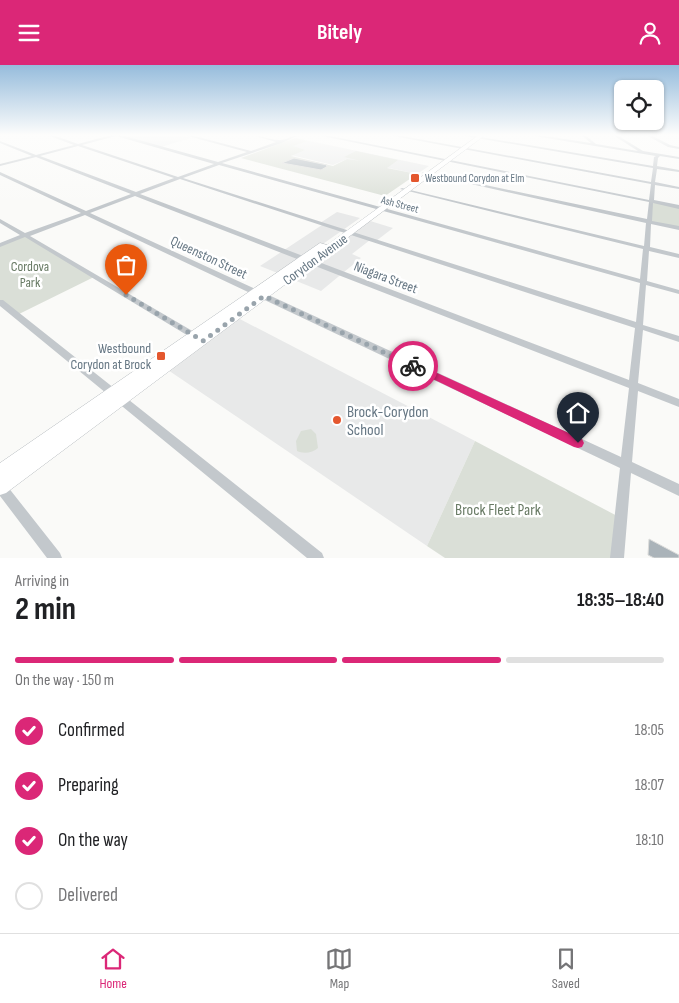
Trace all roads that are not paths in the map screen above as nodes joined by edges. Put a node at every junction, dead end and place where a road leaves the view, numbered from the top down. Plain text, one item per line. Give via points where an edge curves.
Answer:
1 (27, 158) edge
2 (40, 158) edge
3 (118, 158) edge
4 (198, 158) edge
5 (236, 158) edge
6 (435, 158) edge
7 (448, 158) edge
8 (513, 158) edge
9 (635, 158) edge
10 (652, 158) edge
11 (679, 158) edge
12 (445, 160) junction
13 (657, 161) junction
14 (220, 164) junction
15 (0, 165) edge
16 (679, 171) edge
17 (0, 173) edge
18 (427, 174) junction
19 (180, 178) junction
20 (653, 183) junction
21 (679, 187) edge
22 (405, 189) junction
23 (136, 195) junction
24 (651, 201) junction
25 (679, 207) edge
26 (378, 209) junction
27 (85, 213) junction
28 (0, 221) edge
29 (649, 222) junction
30 (679, 228) edge
31 (346, 232) junction
32 (26, 236) junction
33 (0, 245) edge
34 (646, 248) junction
35 (679, 256) edge
36 (306, 260) junction
37 (643, 282) junction
38 (256, 292) junction
39 (679, 292) edge
40 (264, 296) junction
41 (0, 301) edge
42 (638, 326) junction
43 (198, 338) junction
44 (679, 339) edge
45 (632, 385) junction
46 (117, 396) junction
47 (679, 403) edge
48 (625, 465) junction
49 (0, 472) edge
50 (0, 486) edge
51 (679, 490) edge
52 (55, 558) edge
53 (317, 558) edge
54 (617, 558) edge

1 - 15 street
2 - 23 street, Niagara Street
3 - 19 street
4 - 14 street, Ash Street
5 - 14 street
6 - 12 street
7 - 12 main road, Corydon Avenue
8 - 20 street
9 - 13 street
10 - 13 street
11 - 13 street
12 - 18 main road, Corydon Avenue
12 - 24 street
13 - 16 street
13 - 20 street
14 - 19 street
14 - 26 street, Ash Street
17 - 27 street, Queenston Street
18 - 22 main road, Corydon Avenue
18 - 29 street
19 - 23 street
19 - 31 street
20 - 21 street
20 - 24 street
22 - 26 main road, Corydon Avenue
22 - 34 street
23 - 27 street
23 - 36 street, Niagara Street
24 - 25 street
24 - 29 street
26 - 31 main road, Corydon Avenue
26 - 37 street, Ash Street
27 - 32 street
27 - 38 street, Queenston Street
28 - 32 street
29 - 30 street
29 - 34 street
31 - 36 main road, Corydon Avenue
31 - 42 street
32 - 33 street
32 - 43 street
34 - 35 street
34 - 37 street
36 - 38 main road, Corydon Avenue
36 - 40 main road, Corydon Avenue
36 - 45 street, Niagara Street
37 - 39 street, Ash Street
37 - 42 street
38 - 40 street, Queenston Street
38 - 43 main road, Corydon Avenue
40 - 43 main road, Corydon Avenue
40 - 48 street, Queenston Street
41 - 46 street
42 - 44 street
42 - 45 street
43 - 46 main road, Corydon Avenue
45 - 47 street, Niagara Street
45 - 48 street
46 - 49 main road, Corydon Avenue
46 - 50 main road, Corydon Avenue
46 - 53 street
48 - 51 street, Queenston Street
48 - 54 street
50 - 52 street

